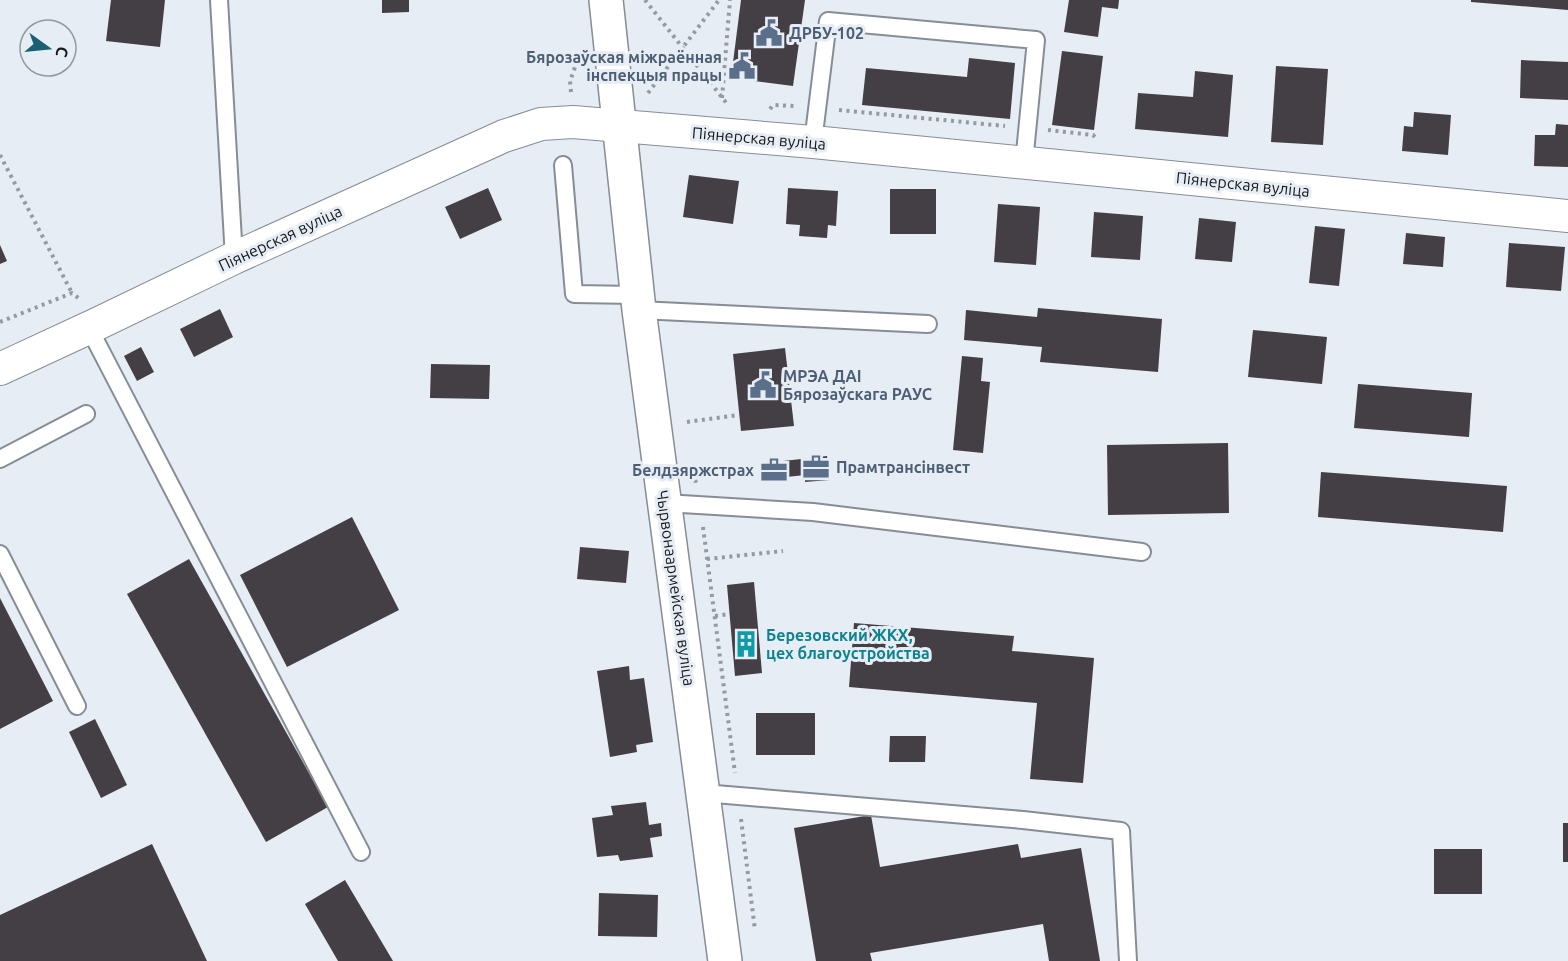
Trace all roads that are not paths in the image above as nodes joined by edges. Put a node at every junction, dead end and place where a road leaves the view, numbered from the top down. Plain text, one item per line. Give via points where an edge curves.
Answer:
1 (219, 0) edge
2 (606, 0) edge
3 (619, 125) junction
4 (813, 142) junction
5 (1024, 163) junction
6 (563, 165) dead end
7 (1568, 216) edge
8 (234, 258) junction
9 (638, 302) junction
10 (86, 316) junction
11 (927, 324) dead end
12 (0, 369) edge
13 (86, 414) dead end
14 (0, 459) edge
15 (665, 503) junction
16 (1142, 552) dead end
17 (0, 554) edge
18 (77, 706) dead end
19 (703, 793) junction
20 (361, 852) dead end
21 (725, 961) edge
22 (1128, 961) edge

1 - 8 lane
2 - 3 main road, Чырвонаармейская вуліца
3 - 4 street, Піянерская вуліца
3 - 8 street, Піянерская вуліца via 540,124 504,136
3 - 9 main road, Чырвонаармейская вуліца
4 - 5 street, Піянерская вуліца
4 - 5 lane via 828,21 1036,40
5 - 7 street, Піянерская вуліца
6 - 9 lane via 574,294
8 - 10 street, Піянерская вуліца
9 - 11 lane
9 - 15 main road, Чырвонаармейская вуліца
10 - 12 street, Піянерская вуліца
10 - 20 lane
13 - 14 lane
15 - 16 lane via 813,512
15 - 19 main road, Чырвонаармейская вуліца
17 - 18 lane
19 - 21 main road, Чырвонаармейская вуліца
19 - 22 lane via 1121,831

